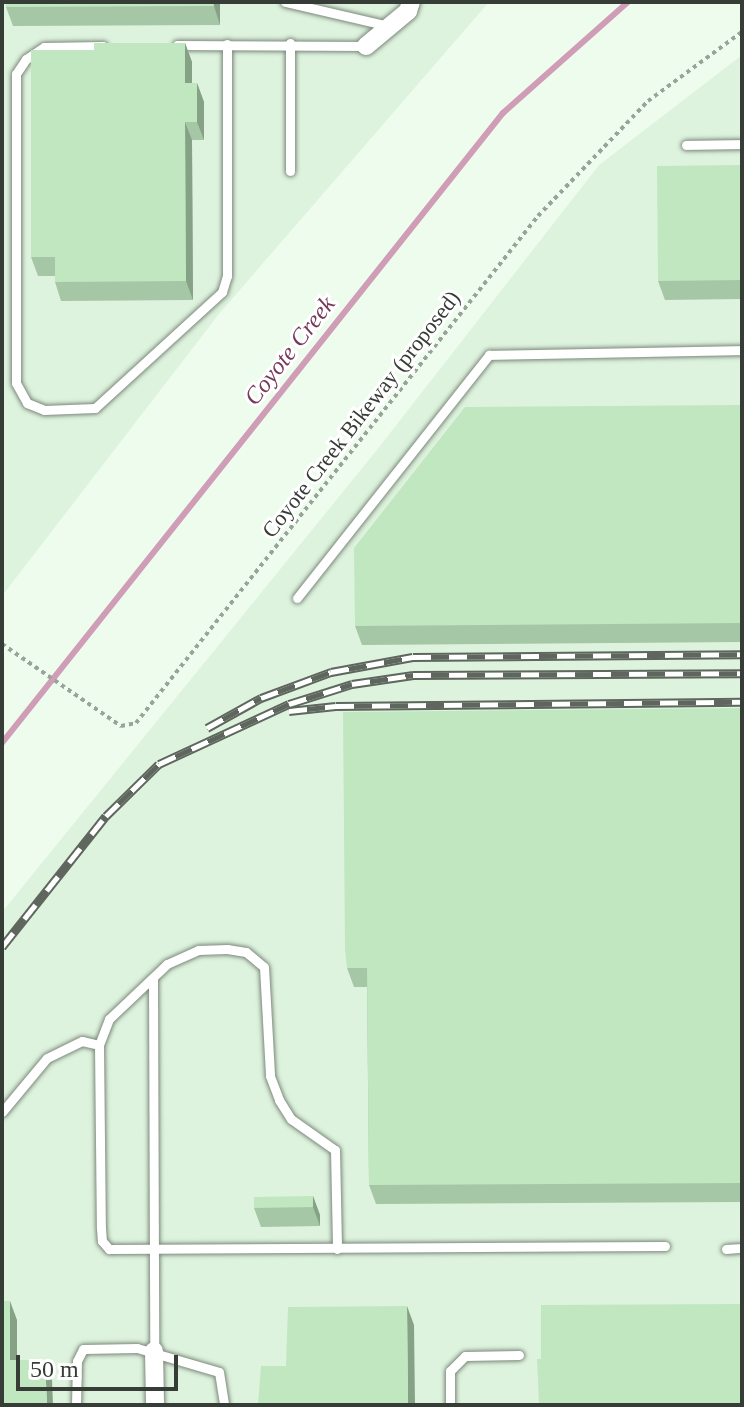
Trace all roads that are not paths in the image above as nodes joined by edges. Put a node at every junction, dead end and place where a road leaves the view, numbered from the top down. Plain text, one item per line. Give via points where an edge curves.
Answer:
1 (285, 2) edge
2 (411, 2) edge
3 (390, 26) junction
4 (290, 43) junction
5 (227, 44) junction
6 (156, 45) edge
7 (108, 46) edge
8 (366, 46) joint
9 (742, 144) edge
10 (686, 145) dead end
11 (290, 171) dead end
12 (742, 350) edge
13 (297, 598) dead end
14 (153, 979) junction
15 (99, 1045) junction
16 (2, 1112) edge
17 (665, 1246) dead end
18 (742, 1248) edge
19 (337, 1249) junction
20 (726, 1249) dead end
21 (155, 1250) junction
22 (154, 1351) junction
23 (519, 1355) dead end
24 (76, 1405) edge
25 (155, 1405) edge
26 (224, 1405) edge
27 (450, 1405) edge

1 - 3 lane
2 - 3 street
3 - 8 street
4 - 5 lane
4 - 8 lane
4 - 11 lane
5 - 6 lane
5 - 7 lane via 227,276 222,292 95,408 44,410 27,403 16,383 16,74 44,47
9 - 10 lane
12 - 13 lane via 489,355
14 - 15 lane via 109,1019
14 - 19 lane via 167,964 198,950 246,952 264,967 270,1076 279,1100 291,1119 335,1150
14 - 21 lane
15 - 16 lane via 82,1041 47,1058
15 - 21 lane via 102,1241 109,1249
17 - 19 lane
18 - 20 lane
19 - 21 lane
21 - 22 lane
22 - 24 lane via 83,1349 77,1361
22 - 25 street
22 - 26 lane via 219,1372
23 - 27 lane via 465,1356 450,1371

